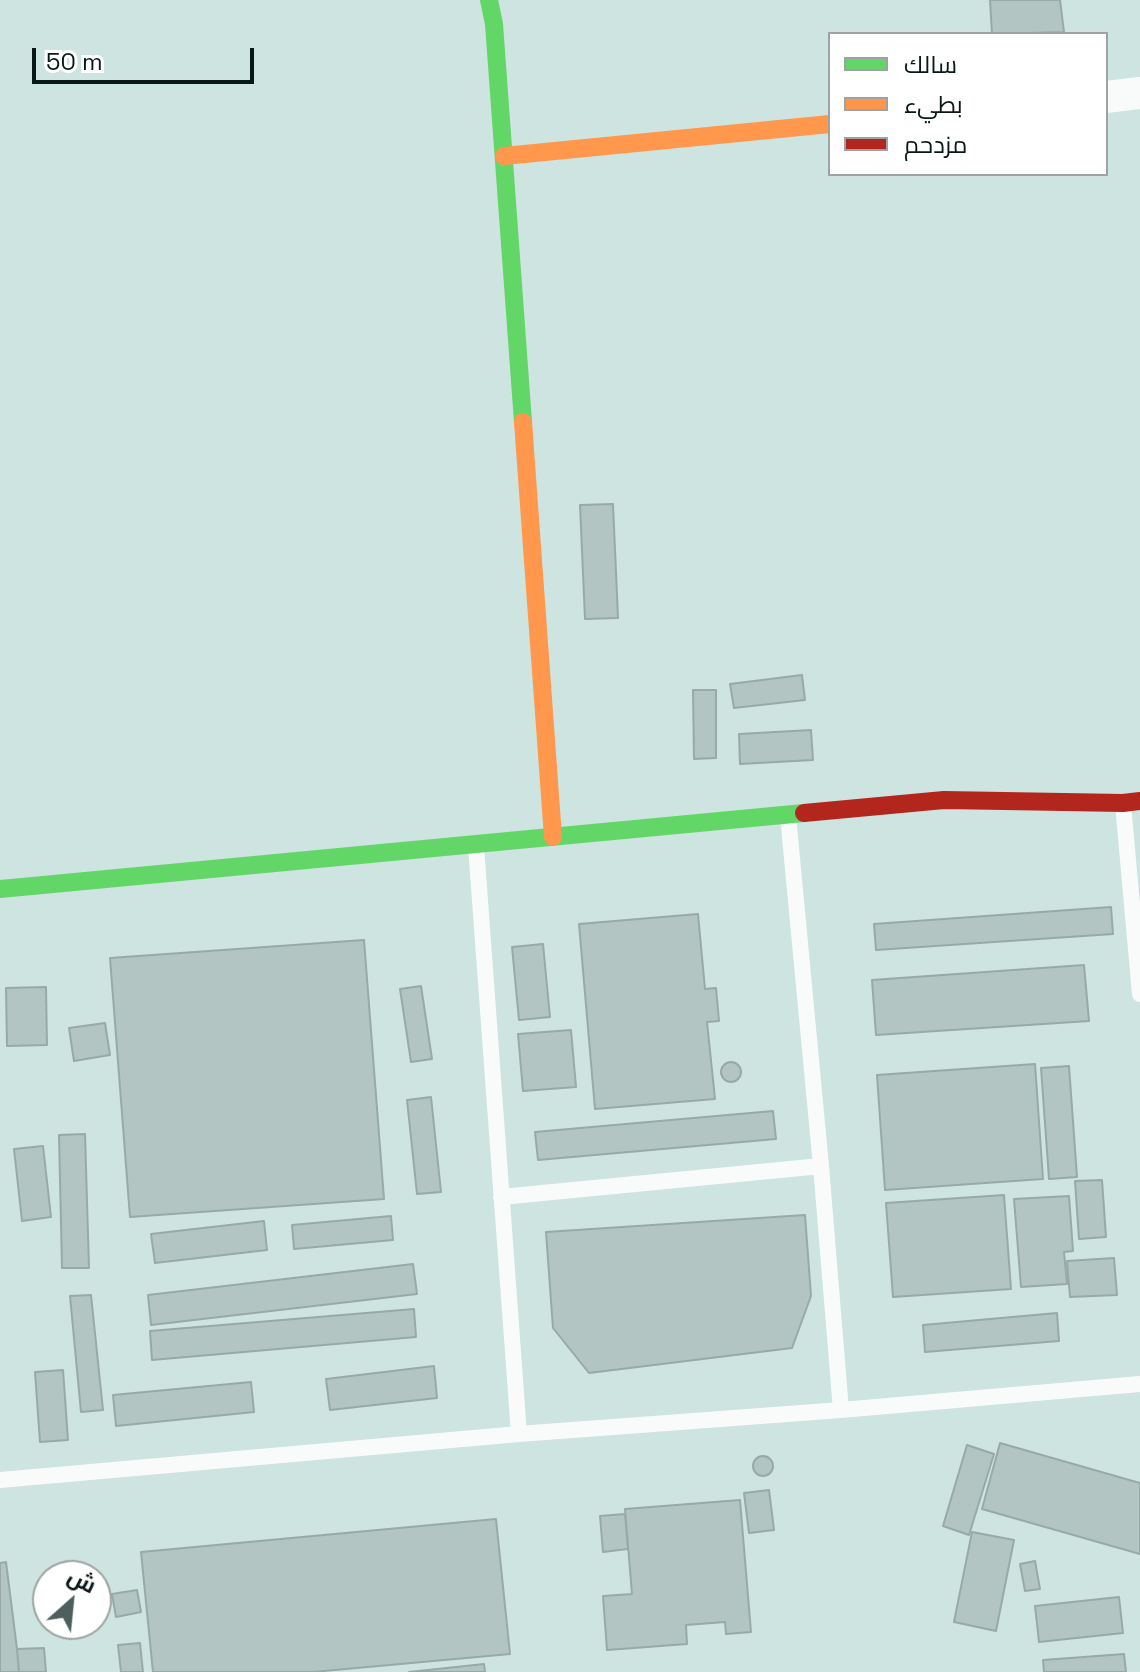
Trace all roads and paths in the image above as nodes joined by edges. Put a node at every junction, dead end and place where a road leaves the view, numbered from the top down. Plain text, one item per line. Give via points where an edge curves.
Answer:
1 (489, 0) edge
2 (1140, 93) edge
3 (1108, 97) edge
4 (828, 124) edge
5 (504, 156) junction
6 (1132, 802) edge
7 (788, 815) junction
8 (553, 837) junction
9 (476, 844) junction
10 (0, 889) edge
11 (1140, 994) edge
12 (821, 1166) junction
13 (501, 1197) junction
14 (1140, 1384) edge
15 (841, 1410) junction
16 (519, 1434) junction
17 (0, 1480) edge

1 - 5 street
2 - 3 street
4 - 5 street
5 - 8 street
6 - 7 street via 944,800
6 - 11 lane
7 - 8 street
7 - 12 lane
8 - 9 street
9 - 10 street
9 - 13 lane
12 - 13 lane
12 - 15 lane
13 - 16 lane
14 - 15 lane
15 - 16 lane
16 - 17 lane

